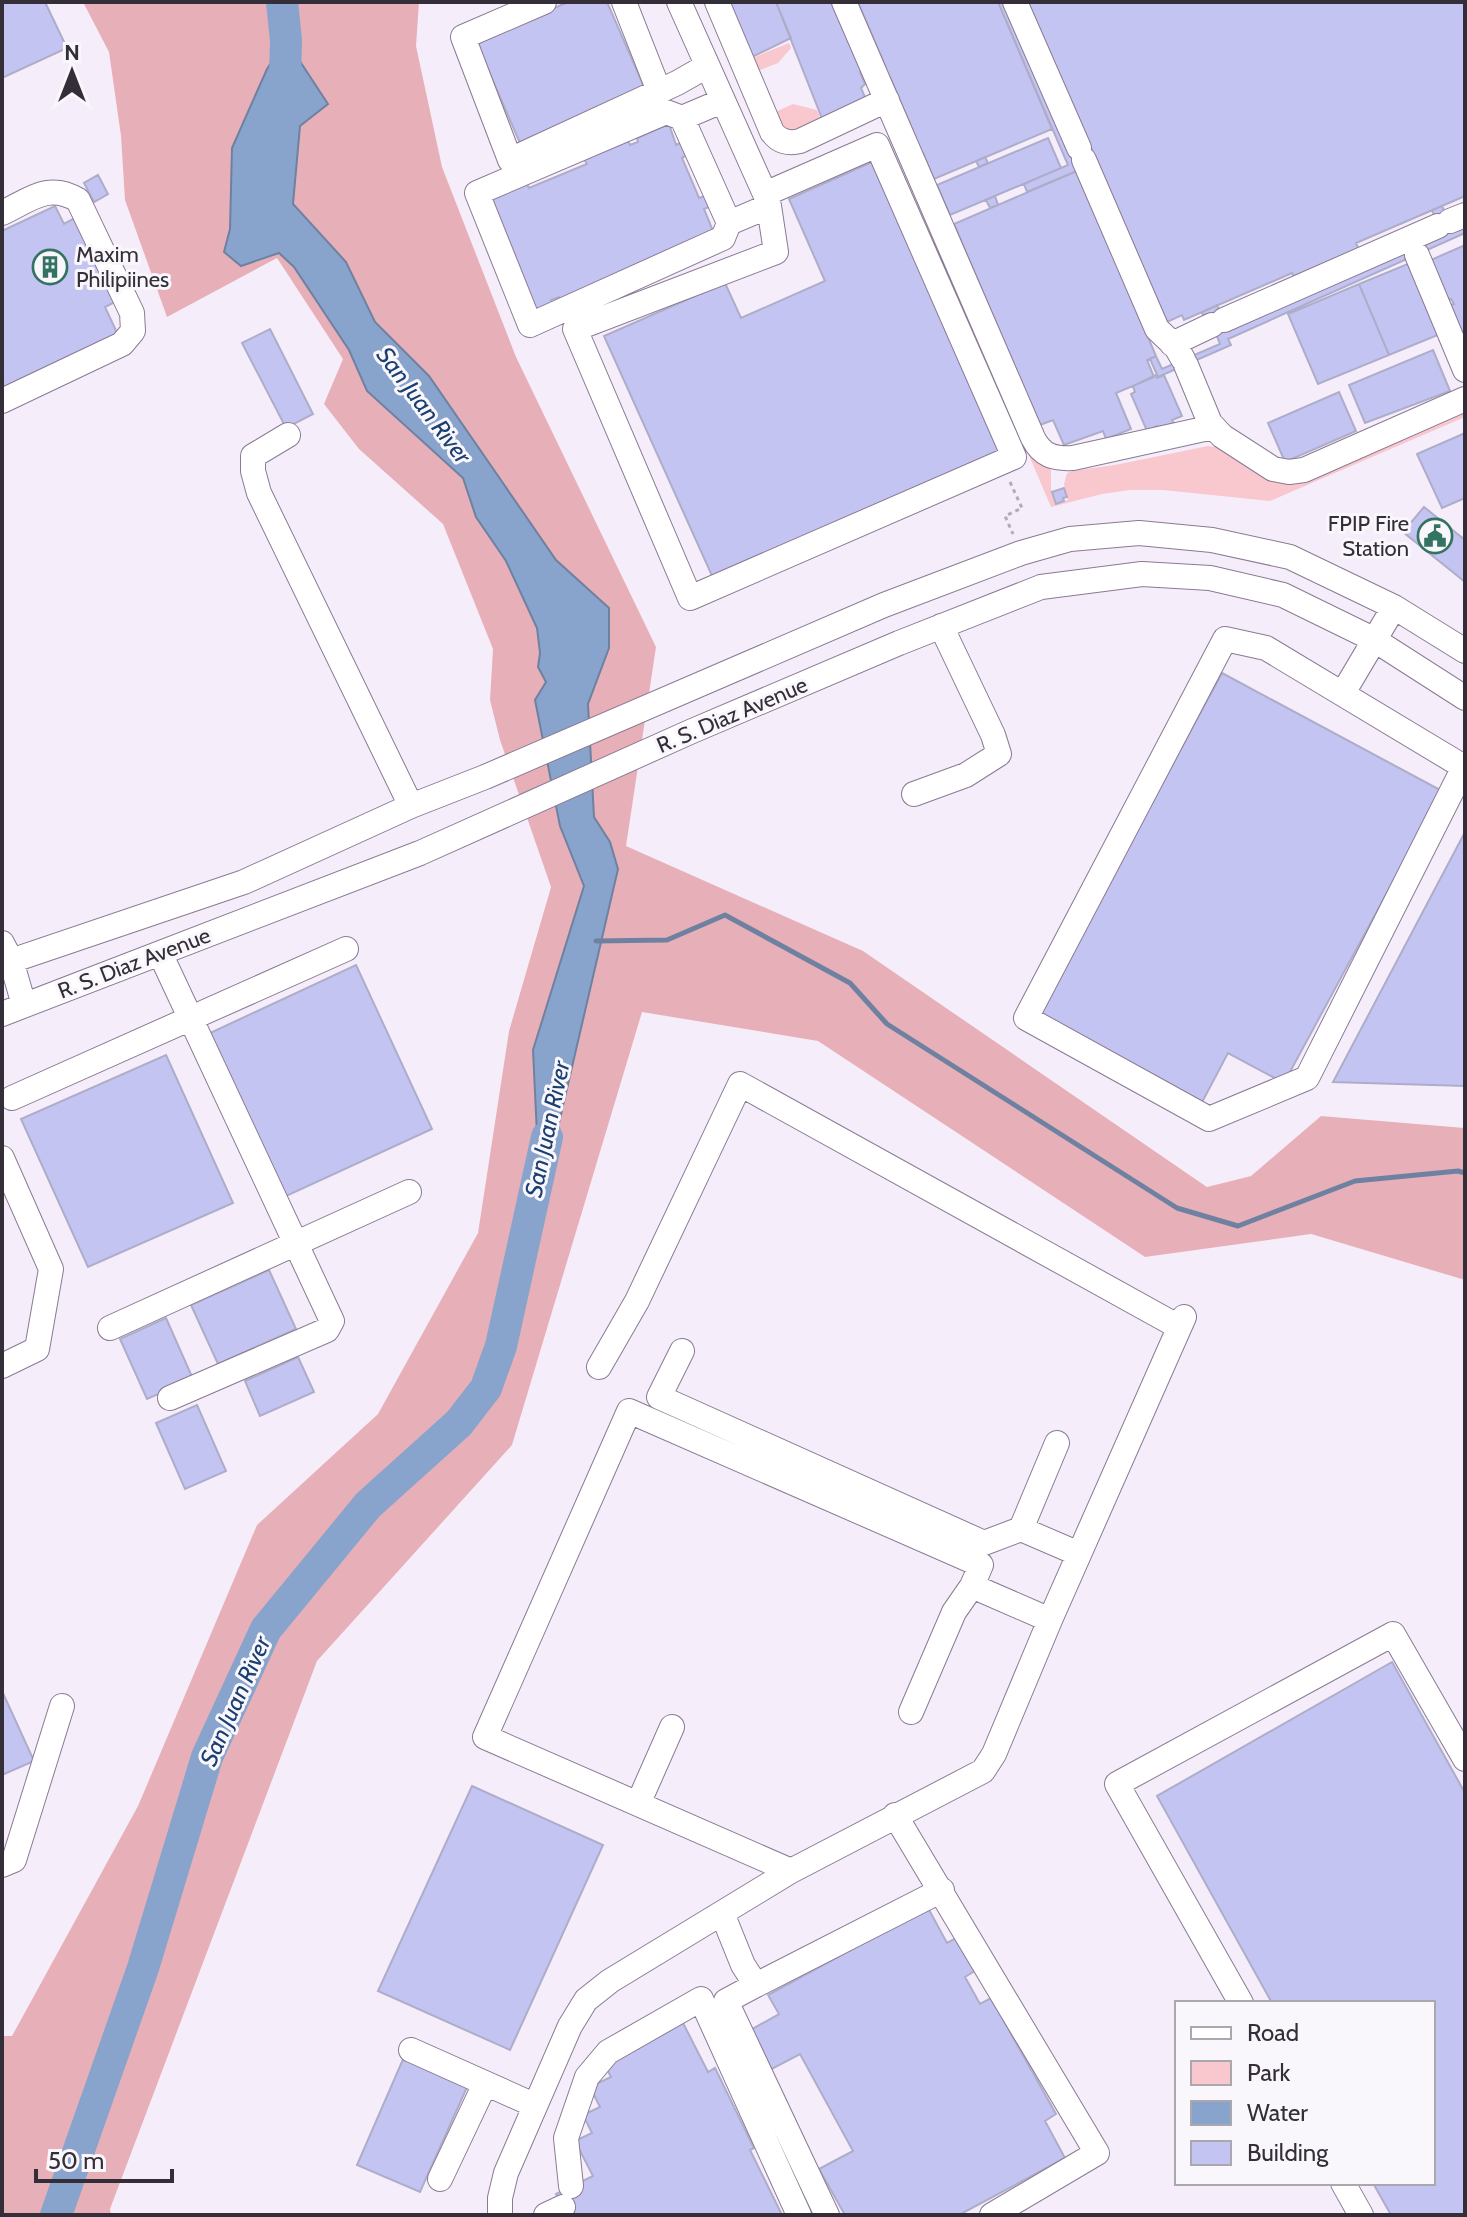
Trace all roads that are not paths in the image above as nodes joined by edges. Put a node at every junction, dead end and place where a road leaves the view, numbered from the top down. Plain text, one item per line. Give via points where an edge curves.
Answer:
1 (624, 2) edge
2 (679, 2) edge
3 (717, 2) edge
4 (844, 2) edge
5 (1015, 2) edge
6 (539, 3) edge
7 (707, 66) junction
8 (659, 91) junction
9 (887, 100) junction
10 (722, 101) junction
11 (682, 118) junction
12 (767, 200) junction
13 (2, 213) edge
14 (1451, 221) edge
15 (729, 223) junction
16 (1414, 246) junction
17 (1180, 356) junction
18 (1465, 370) edge
19 (1465, 399) edge
20 (2, 401) edge
21 (1213, 427) junction
22 (288, 435) dead end
23 (1139, 533) junction
24 (1142, 574) junction
25 (884, 605) junction
26 (1394, 607) junction
27 (941, 626) junction
28 (1373, 639) junction
29 (899, 643) junction
30 (1465, 651) edge
31 (1343, 693) junction
32 (1465, 698) edge
33 (914, 794) dead end
34 (411, 806) junction
35 (346, 949) dead end
36 (160, 953) junction
37 (5, 956) edge
38 (13, 1010) edge
39 (191, 1019) junction
40 (12, 1098) dead end
41 (2, 1158) edge
42 (409, 1192) dead end
43 (296, 1244) junction
44 (110, 1328) dead end
45 (682, 1351) dead end
46 (2, 1366) edge
47 (599, 1367) dead end
48 (170, 1398) dead end
49 (1057, 1443) dead end
50 (1021, 1529) junction
51 (1079, 1554) junction
52 (972, 1586) junction
53 (1050, 1620) junction
54 (62, 1706) dead end
55 (911, 1712) dead end
56 (672, 1727) dead end
57 (1465, 1759) edge
58 (638, 1804) junction
59 (895, 1815) junction
60 (2, 1865) edge
61 (791, 1871) junction
62 (942, 1890) junction
63 (722, 1913) junction
64 (756, 1985) junction
65 (1240, 2001) edge
66 (411, 2050) dead end
67 (485, 2084) junction
68 (534, 2105) junction
69 (440, 2179) dead end
70 (1344, 2185) edge
71 (560, 2203) edge
72 (500, 2215) edge
73 (799, 2215) edge
74 (827, 2215) edge
75 (992, 2215) edge
76 (1361, 2215) edge

1 - 8 street
2 - 7 street
3 - 9 street via 780,140 800,141
4 - 9 street
5 - 17 street via 1157,329
6 - 8 street via 463,37 510,160
7 - 8 street
7 - 10 street
9 - 21 street via 1041,450 1051,457 1073,458
10 - 11 street
10 - 12 street
11 - 15 street
11 - 15 street via 666,112 477,193 530,325 723,238
12 - 12 street via 877,145 1014,457 690,598 575,329 776,252
12 - 15 street
13 - 20 street via 50,191 78,200 132,313 133,331 122,344
14 - 16 street
16 - 17 street via 1218,322
16 - 18 street
17 - 21 street
19 - 21 street via 1297,472 1267,466
22 - 34 street via 253,456 259,493
23 - 24 street
23 - 25 street, R. S. Diaz Avenue via 1070,539
23 - 26 street, R. S. Diaz Avenue via 1212,540 1290,557
24 - 27 street, R. S. Diaz Avenue via 1041,587
24 - 28 street, R. S. Diaz Avenue via 1210,578 1283,595
25 - 29 street
25 - 34 street, R. S. Diaz Avenue
26 - 28 street
26 - 30 street, R. S. Diaz Avenue
27 - 29 street, R. S. Diaz Avenue
27 - 33 street via 999,754 966,775
28 - 31 street
28 - 32 street, R. S. Diaz Avenue
29 - 36 street, R. S. Diaz Avenue via 420,853
31 - 31 street via 1266,648 1225,639 1026,1018 1209,1119 1307,1078 1464,767
34 - 37 street, R. S. Diaz Avenue via 244,882
35 - 39 street
36 - 38 street, R. S. Diaz Avenue
36 - 39 street
37 - 38 street
39 - 40 street
39 - 43 street
41 - 46 street via 51,1269 37,1349
42 - 43 street
43 - 44 street
43 - 48 street via 332,1321 327,1330
45 - 50 street via 659,1397 984,1543
47 - 51 street via 637,1301 740,1084 1181,1322
49 - 50 street
50 - 51 street
51 - 53 street
52 - 53 street
52 - 55 street via 954,1612
52 - 58 street via 981,1565 629,1411 485,1737
53 - 59 street via 983,1771
54 - 60 street via 14,1860
56 - 58 street
57 - 65 street via 1393,1634 1117,1784
58 - 61 street
59 - 61 street
59 - 62 street
61 - 63 street
62 - 64 street
62 - 75 street via 1097,2153
63 - 64 street
63 - 68 street via 586,2000
64 - 74 street via 726,2001
66 - 67 street
67 - 68 street
67 - 69 street
68 - 72 street via 506,2173
70 - 76 street
71 - 73 street via 566,2138 587,2077 608,2052 701,1999

